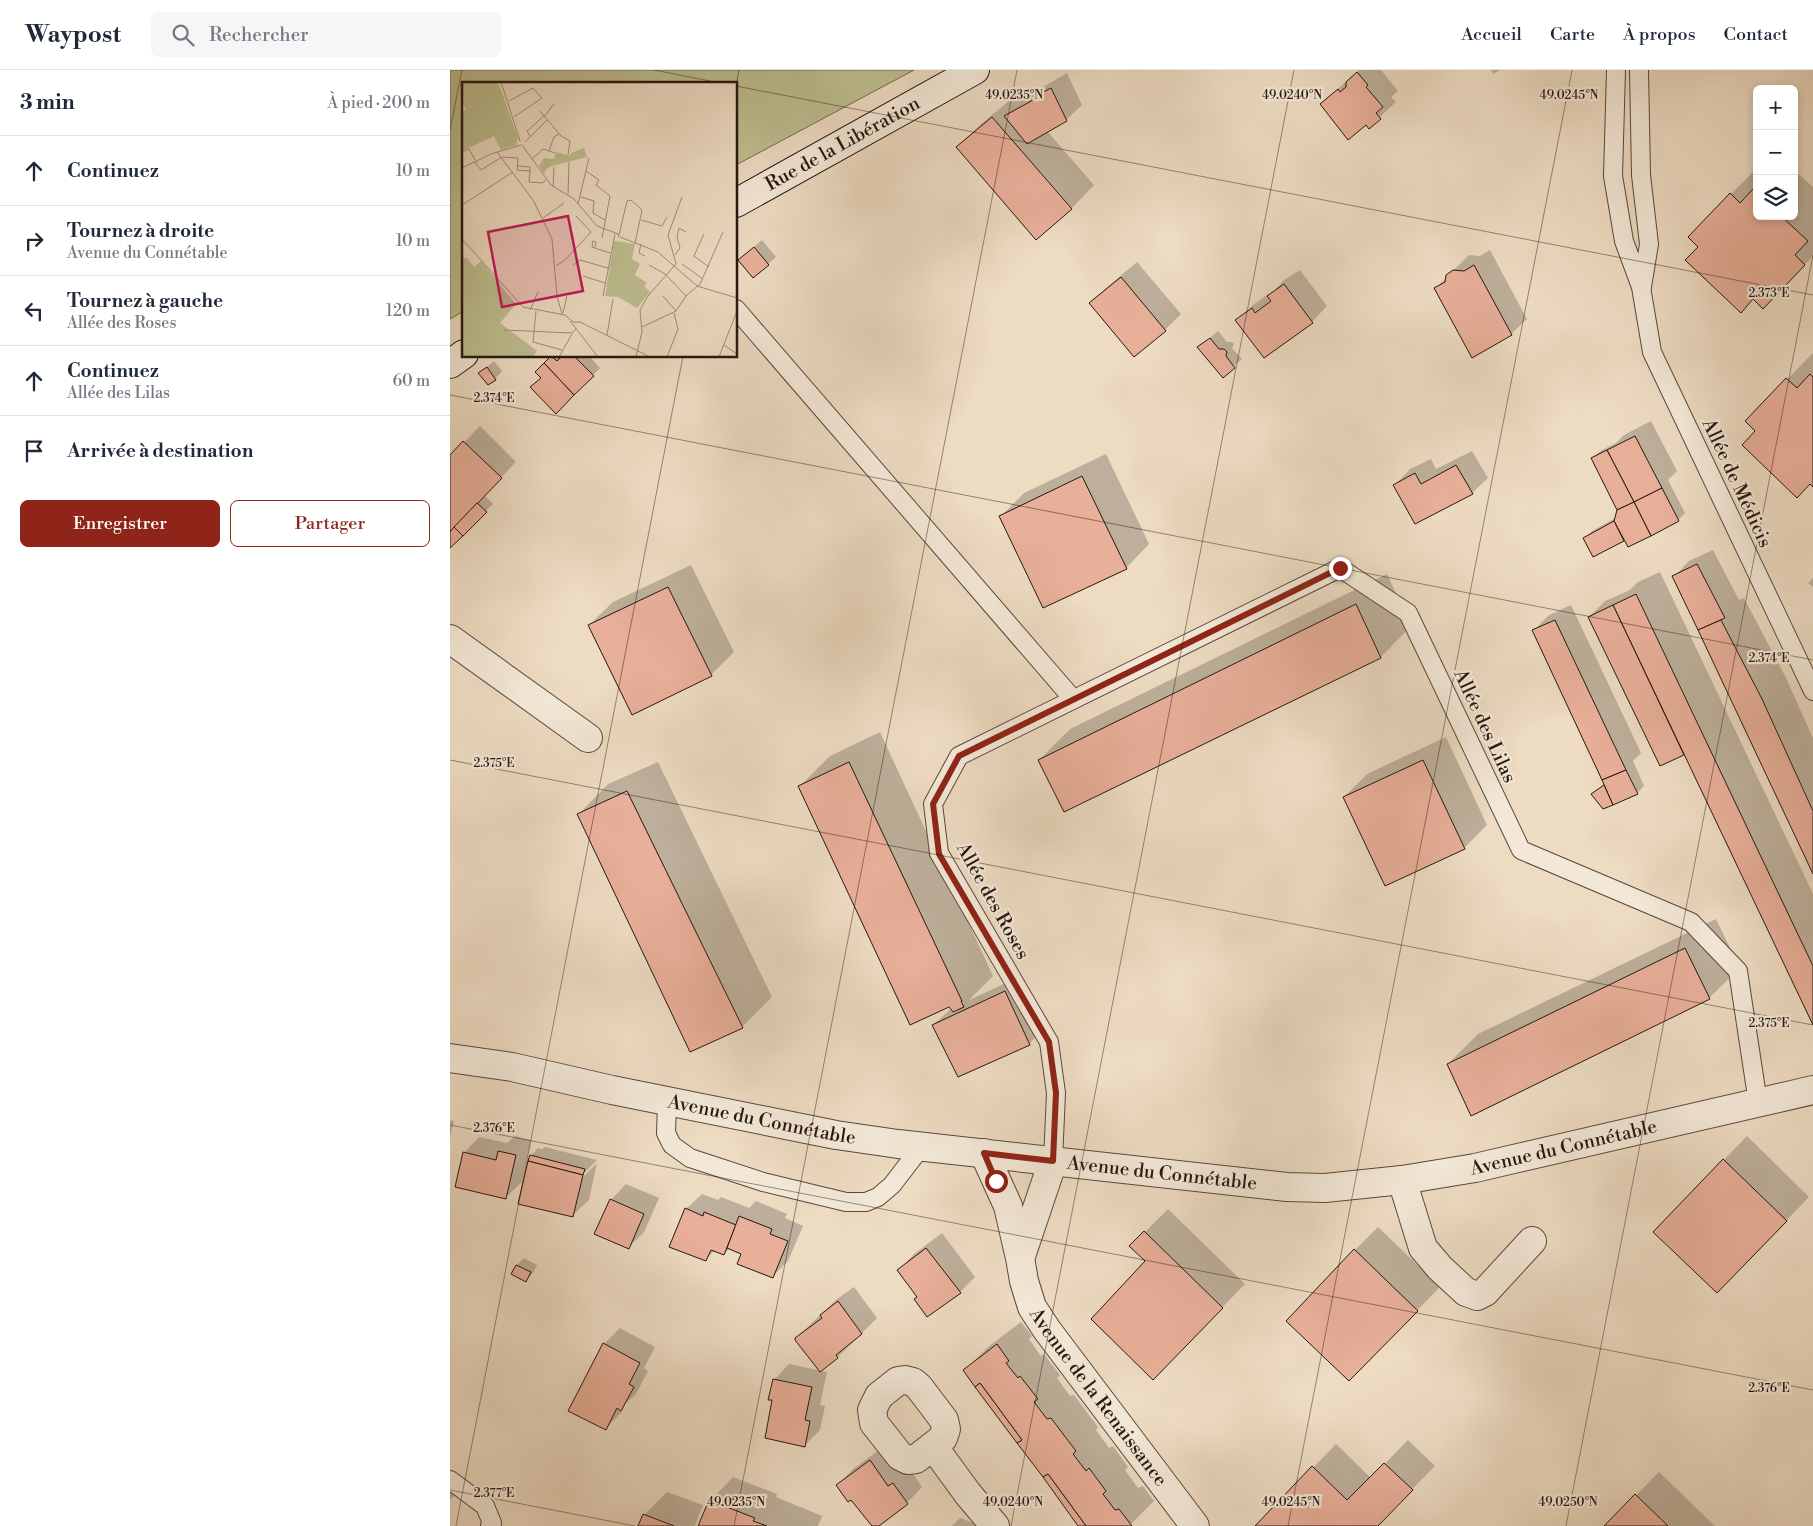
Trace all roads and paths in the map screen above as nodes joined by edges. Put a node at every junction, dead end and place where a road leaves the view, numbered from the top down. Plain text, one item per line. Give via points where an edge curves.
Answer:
1 (975, 70) edge
2 (1616, 70) edge
3 (1639, 70) edge
4 (738, 202) edge
5 (1641, 287) junction
6 (738, 311) edge
7 (462, 355) edge
8 (450, 364) edge
9 (450, 639) edge
10 (1813, 691) edge
11 (1073, 699) junction
12 (588, 738) dead end
13 (450, 1058) edge
14 (1813, 1090) edge
15 (667, 1102) junction
16 (1758, 1103) junction
17 (922, 1146) junction
18 (984, 1153) junction
19 (1053, 1161) junction
20 (1402, 1180) junction
21 (1532, 1241) dead end
22 (1020, 1258) junction
23 (933, 1446) dead end
24 (450, 1480) edge
25 (490, 1526) edge
26 (995, 1526) edge
27 (1194, 1526) edge

1 - 4 street, Rue de la Libération
2 - 5 lane, Allée de Médicis via 1613,176 1624,241
3 - 5 lane, Allée de Médicis via 1641,175 1649,244
5 - 10 lane, Allée de Médicis via 1652,352
6 - 11 lane
7 - 8 street
9 - 12 street
11 - 16 lane, Allée des Lilas via 1340,568 1408,612 1521,850 1691,922 1738,971
11 - 19 lane, Allée des Roses via 959,756 933,804 939,854 1049,1042 1056,1093
13 - 15 street, Avenue du Connétable via 512,1067
14 - 16 street, Avenue du Connétable
15 - 17 street, Avenue du Connétable via 836,1136
15 - 17 lane via 666,1133 672,1145 690,1158 763,1182 846,1202 866,1202 878,1197 892,1185
16 - 20 street, Avenue du Connétable via 1475,1168
17 - 18 street, Avenue du Connétable
18 - 19 street, Avenue du Connétable
18 - 22 street, Avenue de la Renaissance via 1008,1206
19 - 20 street, Avenue du Connétable via 1287,1187 1325,1188
19 - 22 street
20 - 21 street via 1423,1248 1466,1292 1478,1296 1485,1292
22 - 27 street, Avenue de la Renaissance via 1032,1306 1047,1330
23 - 26 street
24 - 25 lane via 485,1506 492,1523

